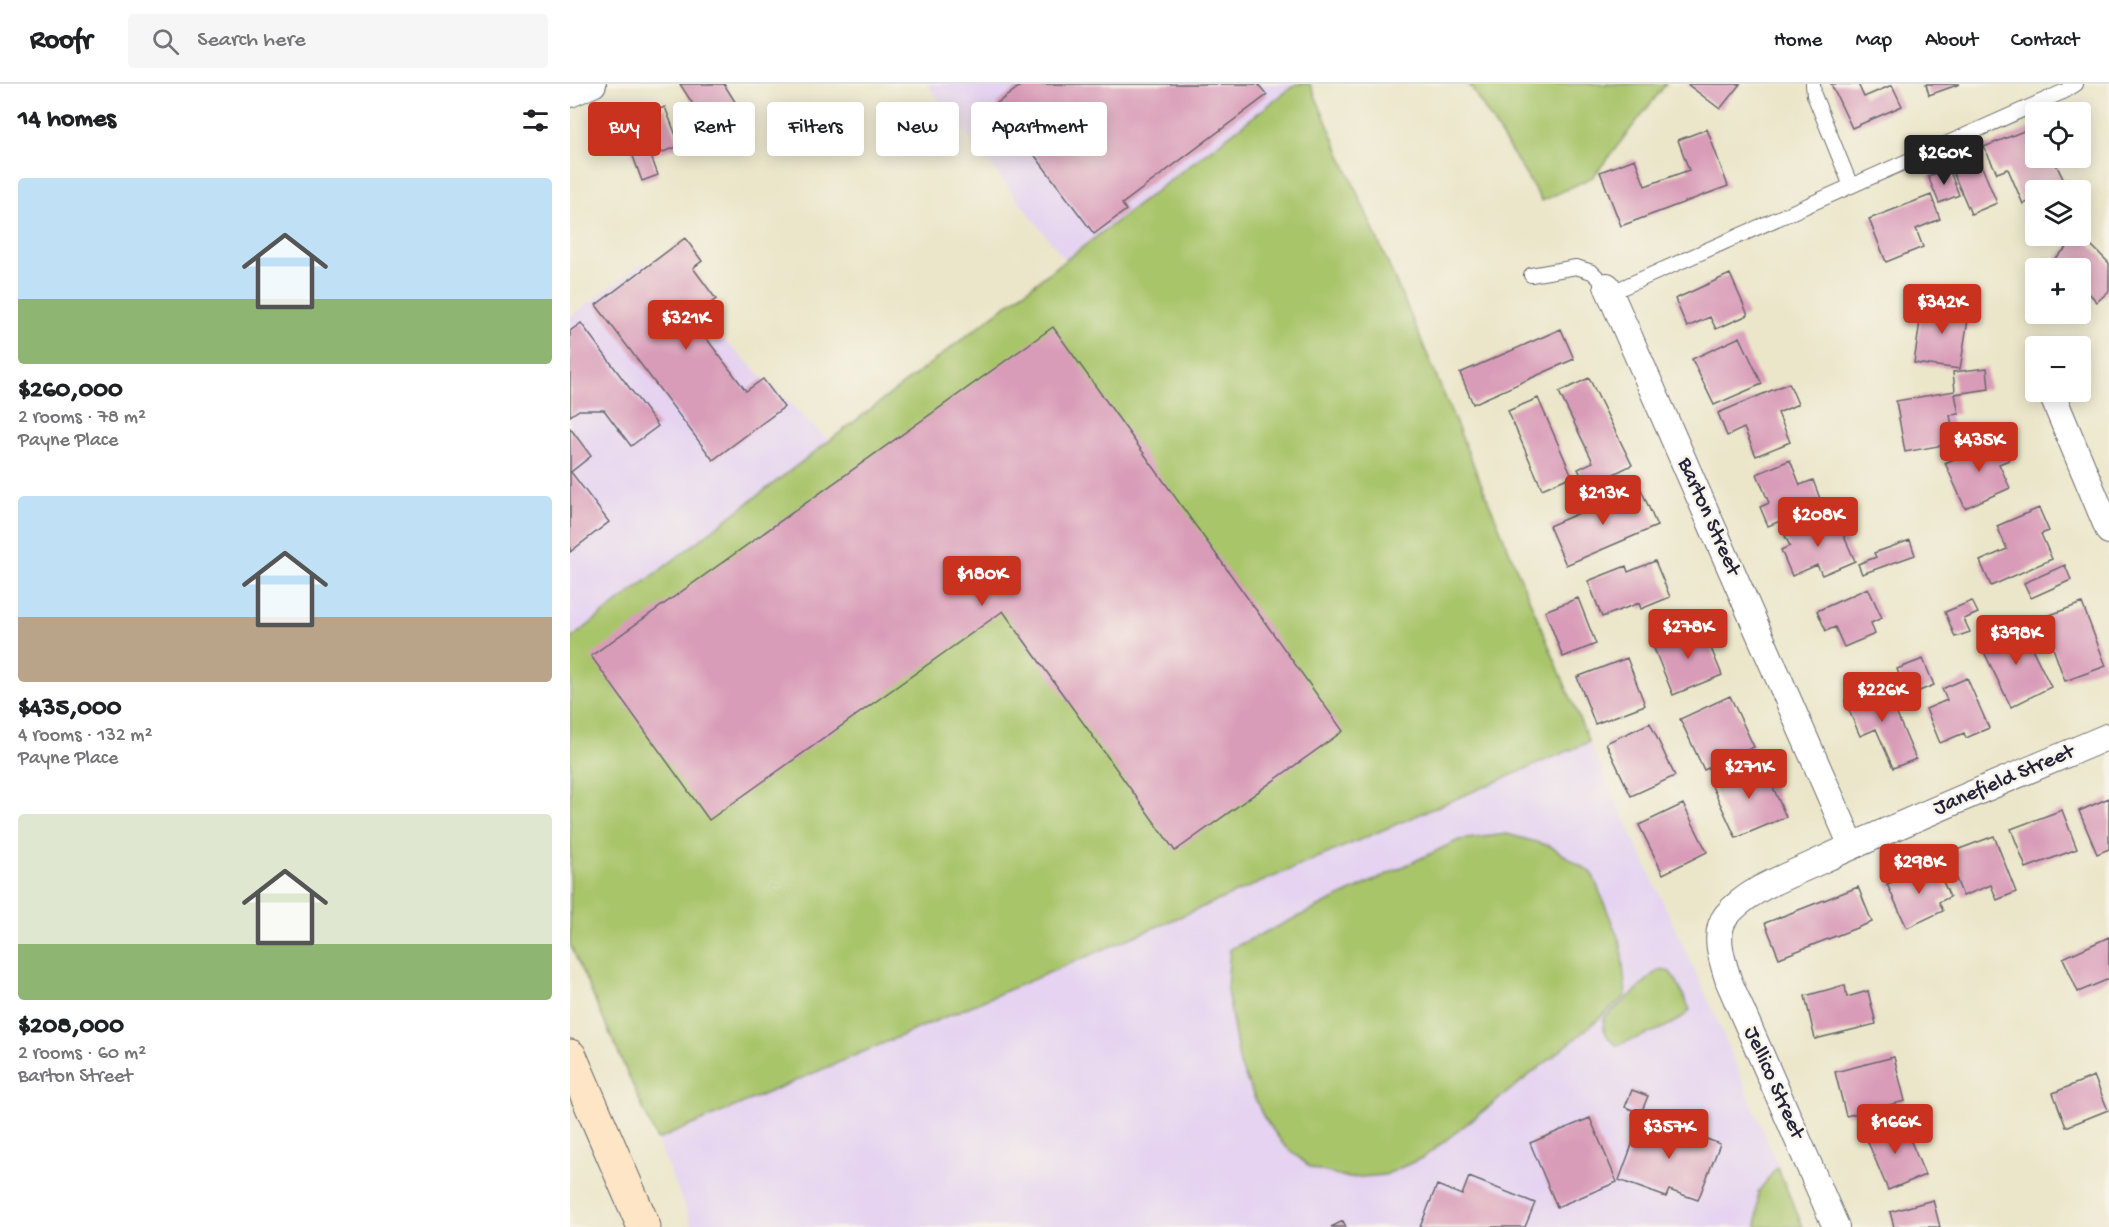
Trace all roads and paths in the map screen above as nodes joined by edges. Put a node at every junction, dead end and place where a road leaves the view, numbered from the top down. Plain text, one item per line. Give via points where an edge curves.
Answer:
1 (593, 84) edge
2 (1813, 84) edge
3 (2076, 84) edge
4 (570, 93) edge
5 (1851, 186) junction
6 (1531, 275) dead end
7 (1609, 290) junction
8 (2055, 402) edge
9 (2109, 531) edge
10 (2109, 736) edge
11 (1852, 846) junction
12 (1720, 935) joint
13 (570, 1056) edge
14 (644, 1227) edge
15 (1836, 1227) edge

1 - 4 street
2 - 5 lane
3 - 5 lane
5 - 7 lane
6 - 7 lane via 1576,267 1592,272
7 - 11 street, Barton Street
8 - 9 street
10 - 11 street, Janefield Street
11 - 12 street, Janefield Street via 1757,891 1725,917
12 - 15 street, Jellico Street via 1729,982
13 - 14 main road

